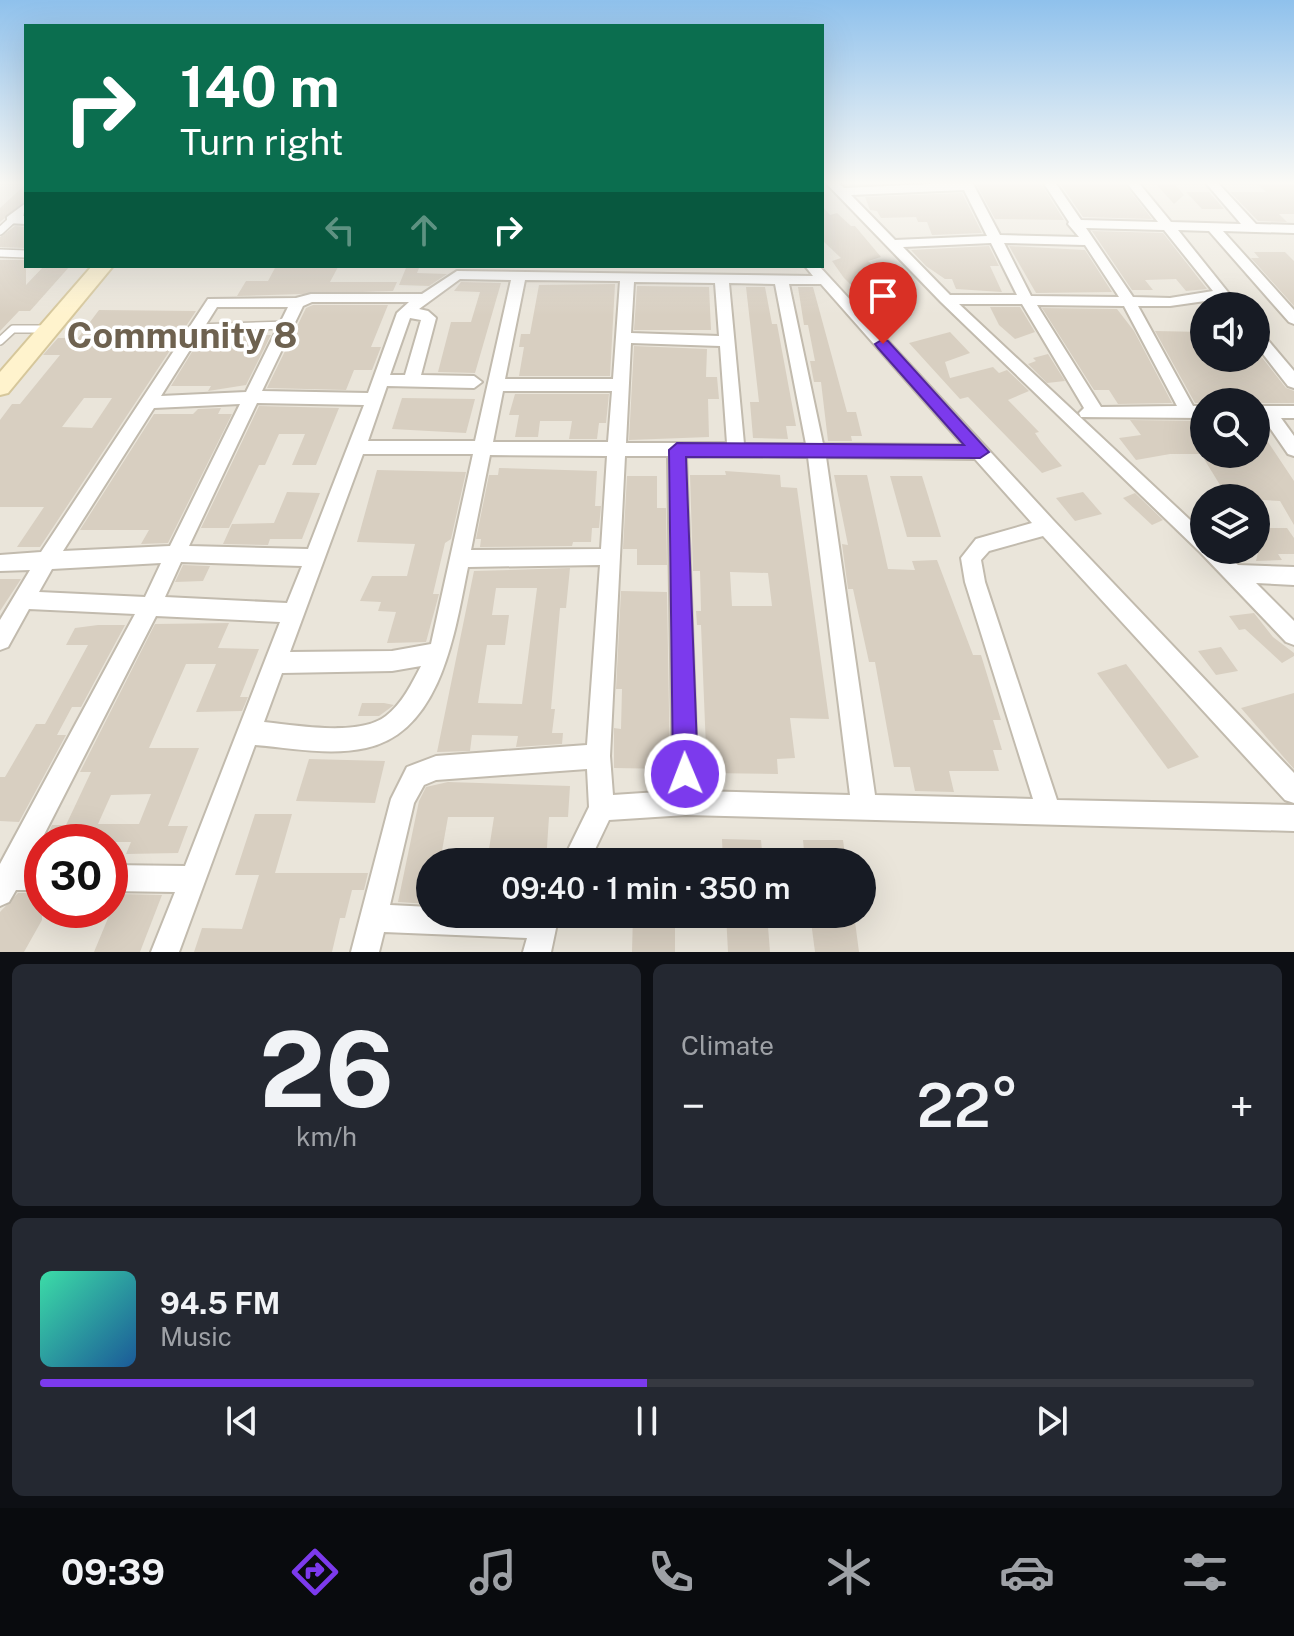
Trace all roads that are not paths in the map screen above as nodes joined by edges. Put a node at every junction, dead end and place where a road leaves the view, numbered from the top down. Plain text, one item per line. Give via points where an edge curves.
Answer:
1 (875, 226) edge
2 (990, 226) edge
3 (1076, 226) edge
4 (1167, 226) edge
5 (1177, 226) edge
6 (1213, 228) junction
7 (1252, 228) joint
8 (1294, 229) edge
9 (997, 239) junction
10 (1085, 241) junction
11 (893, 244) junction
12 (0, 253) edge
13 (24, 254) edge
14 (101, 268) edge
15 (818, 273) edge
16 (519, 275) junction
17 (627, 276) junction
18 (722, 278) junction
19 (781, 279) junction
20 (1221, 292) edge
21 (423, 298) junction
22 (946, 299) junction
23 (1026, 299) junction
24 (1128, 300) junction
25 (1190, 301) edge
26 (297, 303) junction
27 (404, 313) junction
28 (1294, 319) edge
29 (289, 325) junction
30 (196, 328) junction
31 (49, 329) junction
32 (622, 338) junction
33 (0, 341) edge
34 (727, 341) junction
35 (1270, 352) edge
36 (380, 380) junction
37 (411, 381) junction
38 (474, 382) dead end
39 (1294, 382) edge
40 (495, 385) junction
41 (619, 385) junction
42 (0, 387) edge
43 (255, 397) junction
44 (373, 399) junction
45 (149, 402) junction
46 (1190, 402) edge
47 (1190, 412) edge
48 (1270, 412) edge
49 (1294, 412) edge
50 (1096, 413) junction
51 (1068, 414) junction
52 (1270, 421) edge
53 (357, 447) junction
54 (482, 448) junction
55 (1294, 449) edge
56 (614, 450) junction
57 (677, 450) junction
58 (736, 450) junction
59 (816, 450) junction
60 (980, 452) junction
61 (1047, 527) junction
62 (1190, 532) edge
63 (175, 554) junction
64 (609, 557) junction
65 (316, 558) junction
66 (461, 559) junction
67 (0, 563) edge
68 (45, 563) junction
69 (1224, 564) edge
70 (1234, 574) junction
71 (1294, 576) edge
72 (26, 600) junction
73 (151, 605) junction
74 (295, 613) junction
75 (1294, 635) edge
76 (0, 640) edge
77 (440, 652) junction
78 (276, 663) junction
79 (250, 733) junction
80 (598, 756) junction
81 (1294, 791) edge
82 (686, 803) junction
83 (864, 807) junction
84 (602, 808) junction
85 (1049, 812) junction
86 (1294, 818) edge
87 (582, 848) edge
88 (128, 878) edge
89 (24, 879) edge
90 (193, 879) junction
91 (3, 882) edge
92 (372, 918) junction
93 (416, 918) edge
94 (542, 928) edge
95 (165, 952) edge
96 (365, 952) edge
97 (537, 952) edge

1 - 11 street
2 - 9 street
3 - 10 street
4 - 20 street
5 - 6 street
6 - 7 street
6 - 28 street
7 - 8 street
9 - 10 street
9 - 11 street
9 - 23 street
10 - 24 street
11 - 22 street
12 - 13 lane
14 - 31 street
15 - 19 street
15 - 60 street
16 - 17 street
16 - 21 street via 457,275
16 - 40 street
17 - 18 street
17 - 32 street
18 - 19 street
18 - 34 street
19 - 59 street
21 - 26 street via 311,298
21 - 27 street
22 - 23 street
22 - 51 street
23 - 24 street
23 - 50 street
24 - 25 street
24 - 46 street
26 - 29 street
26 - 30 street via 213,302
27 - 36 street
27 - 37 street via 429,318
29 - 30 lane
29 - 43 street
30 - 45 street
31 - 33 lane via 13,329
31 - 42 street
32 - 34 street
32 - 41 street
34 - 58 street
35 - 39 street
36 - 37 street
36 - 44 street
37 - 38 street
40 - 41 street
40 - 54 street
41 - 56 street
43 - 44 street
43 - 45 street
43 - 63 street
44 - 53 street
45 - 68 street
47 - 50 street
48 - 49 street
50 - 51 street
51 - 62 street
52 - 55 street
53 - 54 street
53 - 65 street
54 - 56 street
54 - 66 street
56 - 57 street
56 - 64 street
57 - 58 street
57 - 82 street
58 - 59 street
59 - 60 street
59 - 83 street
60 - 61 street
61 - 81 street
61 - 85 street via 983,545 971,558
63 - 65 street
63 - 68 street
63 - 73 street
64 - 66 street
64 - 80 street
65 - 74 street
66 - 77 street
67 - 68 street
68 - 72 street
69 - 70 street
70 - 71 street
70 - 75 street
72 - 73 street
72 - 76 street
73 - 74 street
73 - 91 street
74 - 78 street
77 - 78 street via 392,661
77 - 79 street via 392,726 363,739
78 - 79 street
79 - 90 street
80 - 84 street
80 - 92 street via 436,768 416,776 403,799
82 - 83 street
82 - 84 street
83 - 85 street
84 - 87 street
85 - 86 street
88 - 90 street
89 - 91 street
90 - 95 street
92 - 93 street
92 - 96 street
94 - 97 street

